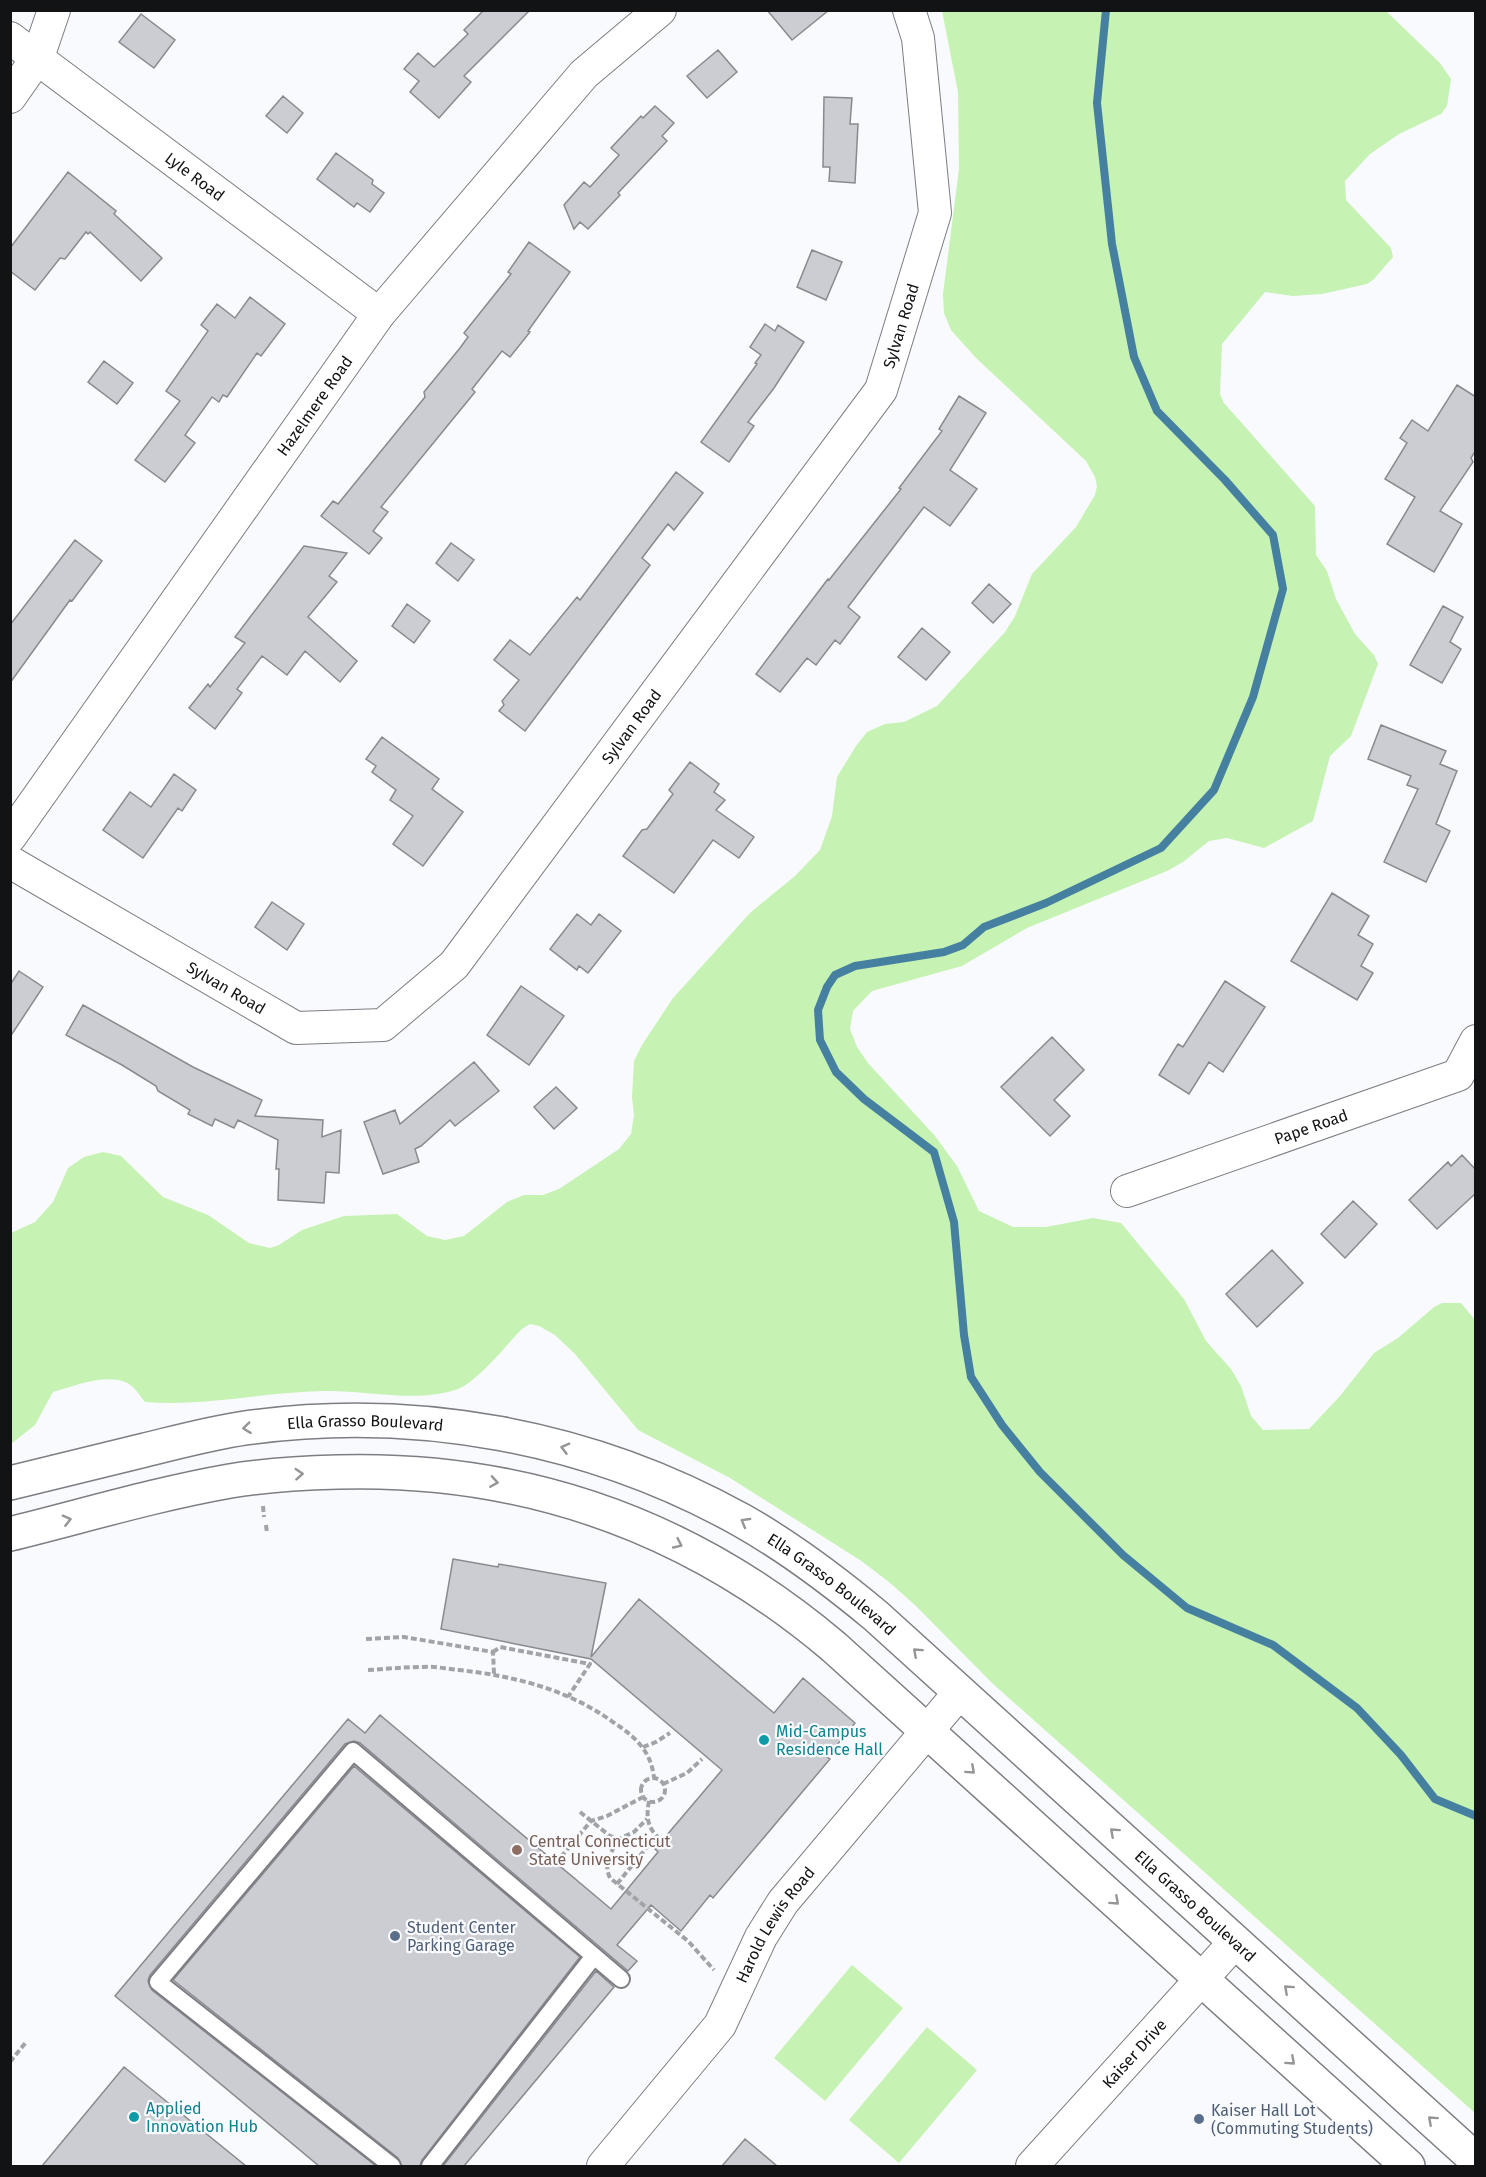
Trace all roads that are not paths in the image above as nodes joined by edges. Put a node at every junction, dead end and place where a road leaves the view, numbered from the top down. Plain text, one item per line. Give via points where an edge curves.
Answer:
1 (54, 10) edge
2 (660, 10) edge
3 (909, 10) edge
4 (10, 38) edge
5 (38, 57) junction
6 (10, 97) edge
7 (379, 314) junction
8 (10, 837) edge
9 (10, 862) edge
10 (1476, 1041) edge
11 (1467, 1083) edge
12 (1127, 1191) dead end
13 (10, 1483) edge
14 (10, 1534) edge
15 (960, 1692) junction
16 (927, 1731) junction
17 (1235, 1942) junction
18 (594, 1956) junction
19 (621, 1979) dead end
20 (1202, 1979) junction
21 (1476, 2160) edge
22 (392, 2166) edge
23 (430, 2166) edge
24 (603, 2166) edge
25 (1032, 2166) edge
26 (1408, 2166) edge

1 - 5 street
2 - 7 street, Hazelmere Road via 584,74
3 - 9 street, Sylvan Road via 918,38 934,213 881,390 454,965 383,1025 296,1028
4 - 5 street, Lyle Road
5 - 6 street
5 - 7 street, Lyle Road
7 - 8 street, Hazelmere Road
10 - 11 street, Pape Road
11 - 12 street, Pape Road
15 -> 13 main road, Ella Grasso Boulevard via 848,1593 743,1521 634,1470 524,1438 414,1422 297,1422 200,1436
14 -> 16 main road via 189,1490 269,1476 398,1472 510,1485 611,1515 738,1575 811,1628
15 - 16 street, Harold Lewis Road
17 -> 15 main road, Ella Grasso Boulevard
16 -> 20 main road
16 - 24 street, Harold Lewis Road via 783,1902 761,1937 720,2025
17 - 20 street, Kaiser Drive
21 -> 17 main road, Ella Grasso Boulevard
18 - 19 lane
18 - 22 lane via 353,1751 158,1982
18 - 23 lane
20 - 25 street, Kaiser Drive
20 -> 26 main road

